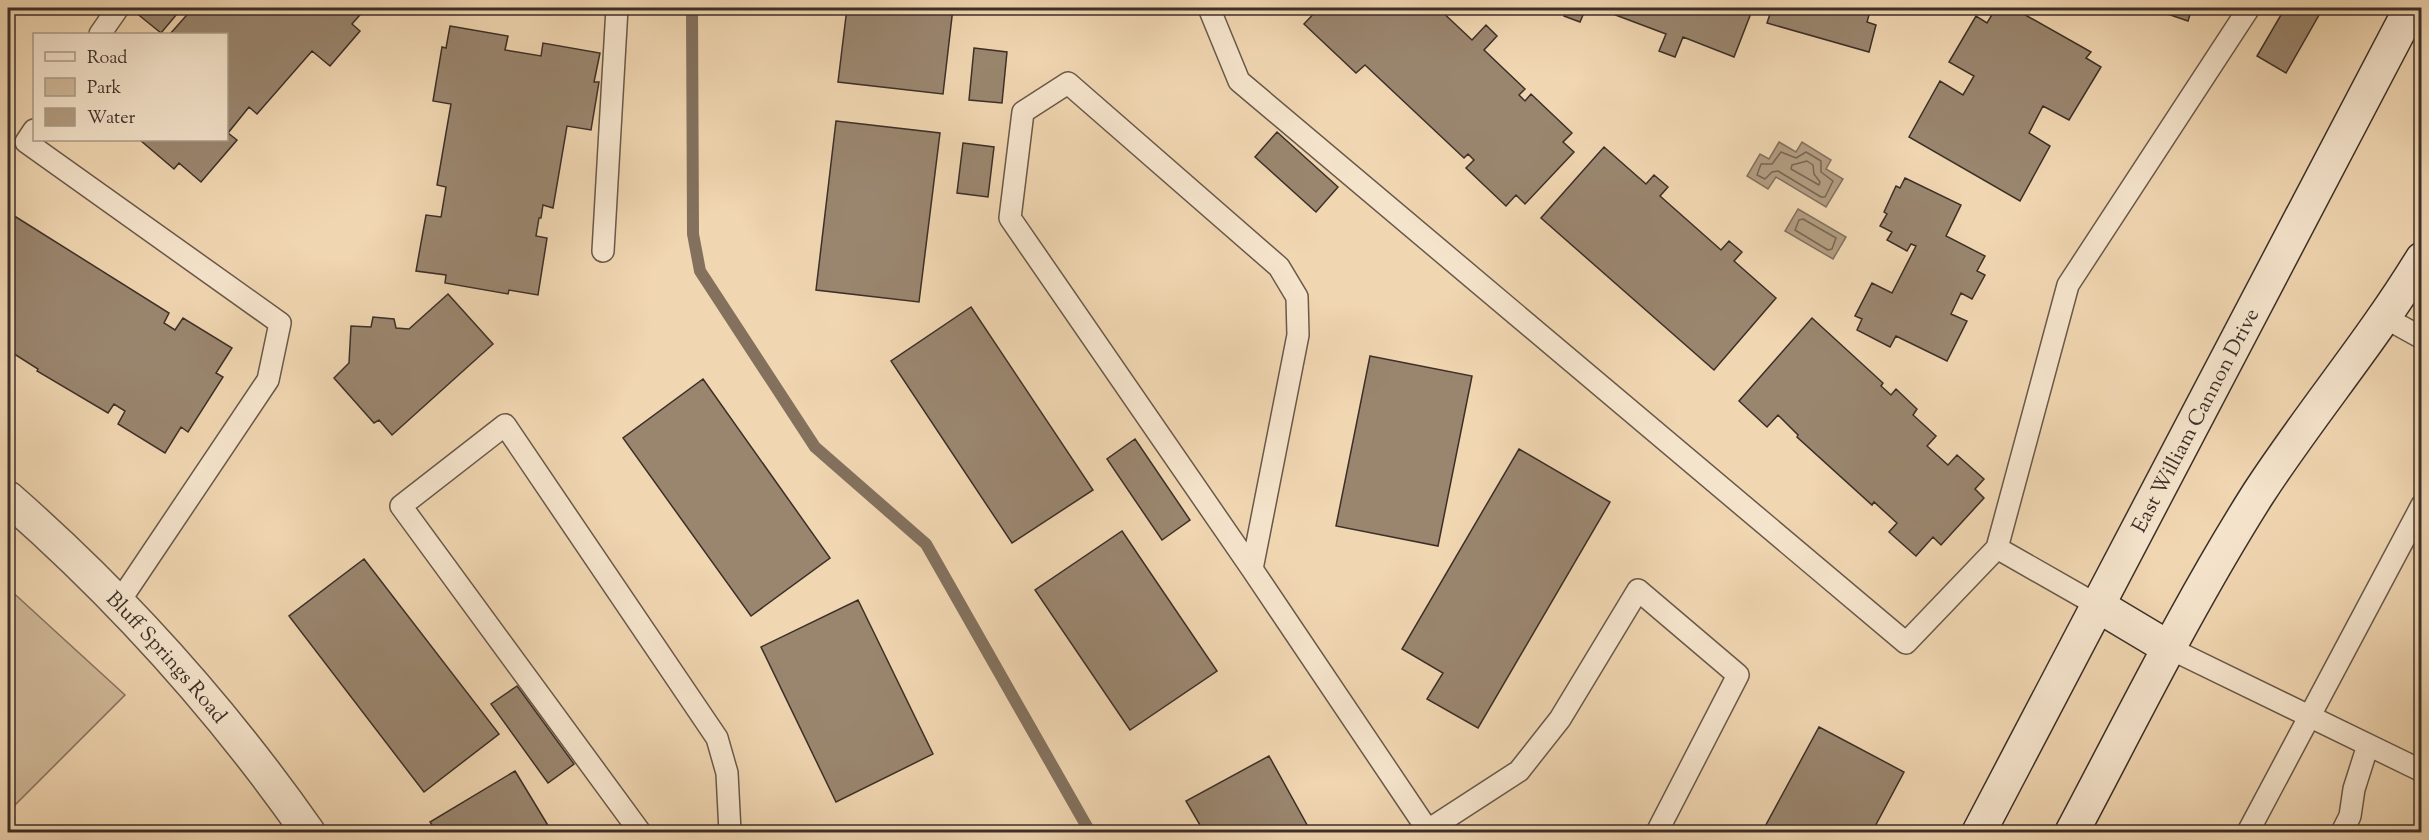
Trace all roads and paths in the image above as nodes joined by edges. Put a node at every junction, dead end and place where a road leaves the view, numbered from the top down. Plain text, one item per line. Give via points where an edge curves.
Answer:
1 (118, 8) edge
2 (617, 8) edge
3 (1209, 8) edge
4 (2249, 8) edge
5 (2411, 8) edge
6 (101, 33) edge
7 (33, 132) edge
8 (603, 251) dead end
9 (2421, 259) edge
10 (2384, 317) junction
11 (2421, 338) edge
12 (8, 498) edge
13 (2421, 505) edge
14 (1997, 548) junction
15 (1252, 569) junction
16 (119, 602) junction
17 (2097, 605) junction
18 (2169, 648) junction
19 (2310, 716) junction
20 (2368, 745) junction
21 (2421, 771) edge
22 (1429, 831) edge
23 (308, 832) edge
24 (640, 832) edge
25 (730, 832) edge
26 (1657, 832) edge
27 (1979, 832) edge
28 (2072, 832) edge
29 (2248, 832) edge
30 (2342, 832) edge

1 - 6 lane
2 - 8 lane
3 - 14 lane via 1239,81 1906,643
4 - 14 lane via 2068,285
5 - 17 main road, East William Cannon Drive
7 - 16 lane via 26,142 280,323 268,380
9 - 10 main road
10 - 11 lane
10 - 18 main road via 2259,494
12 - 16 main road, Bluff Springs Road
13 - 19 lane
14 - 17 lane
15 - 15 lane via 1298,335 1297,297 1279,267 1068,83 1023,112 1010,218
15 - 22 lane
16 - 23 main road, Bluff Springs Road via 209,702
17 - 18 main road
17 - 27 main road, East William Cannon Drive
18 - 19 lane
18 - 28 main road
19 - 20 lane
19 - 29 lane
20 - 21 lane
20 - 30 lane via 2350,816
22 - 26 lane via 1519,771 1560,719 1638,590 1738,675
24 - 25 lane via 401,506 505,425 717,738 727,773

